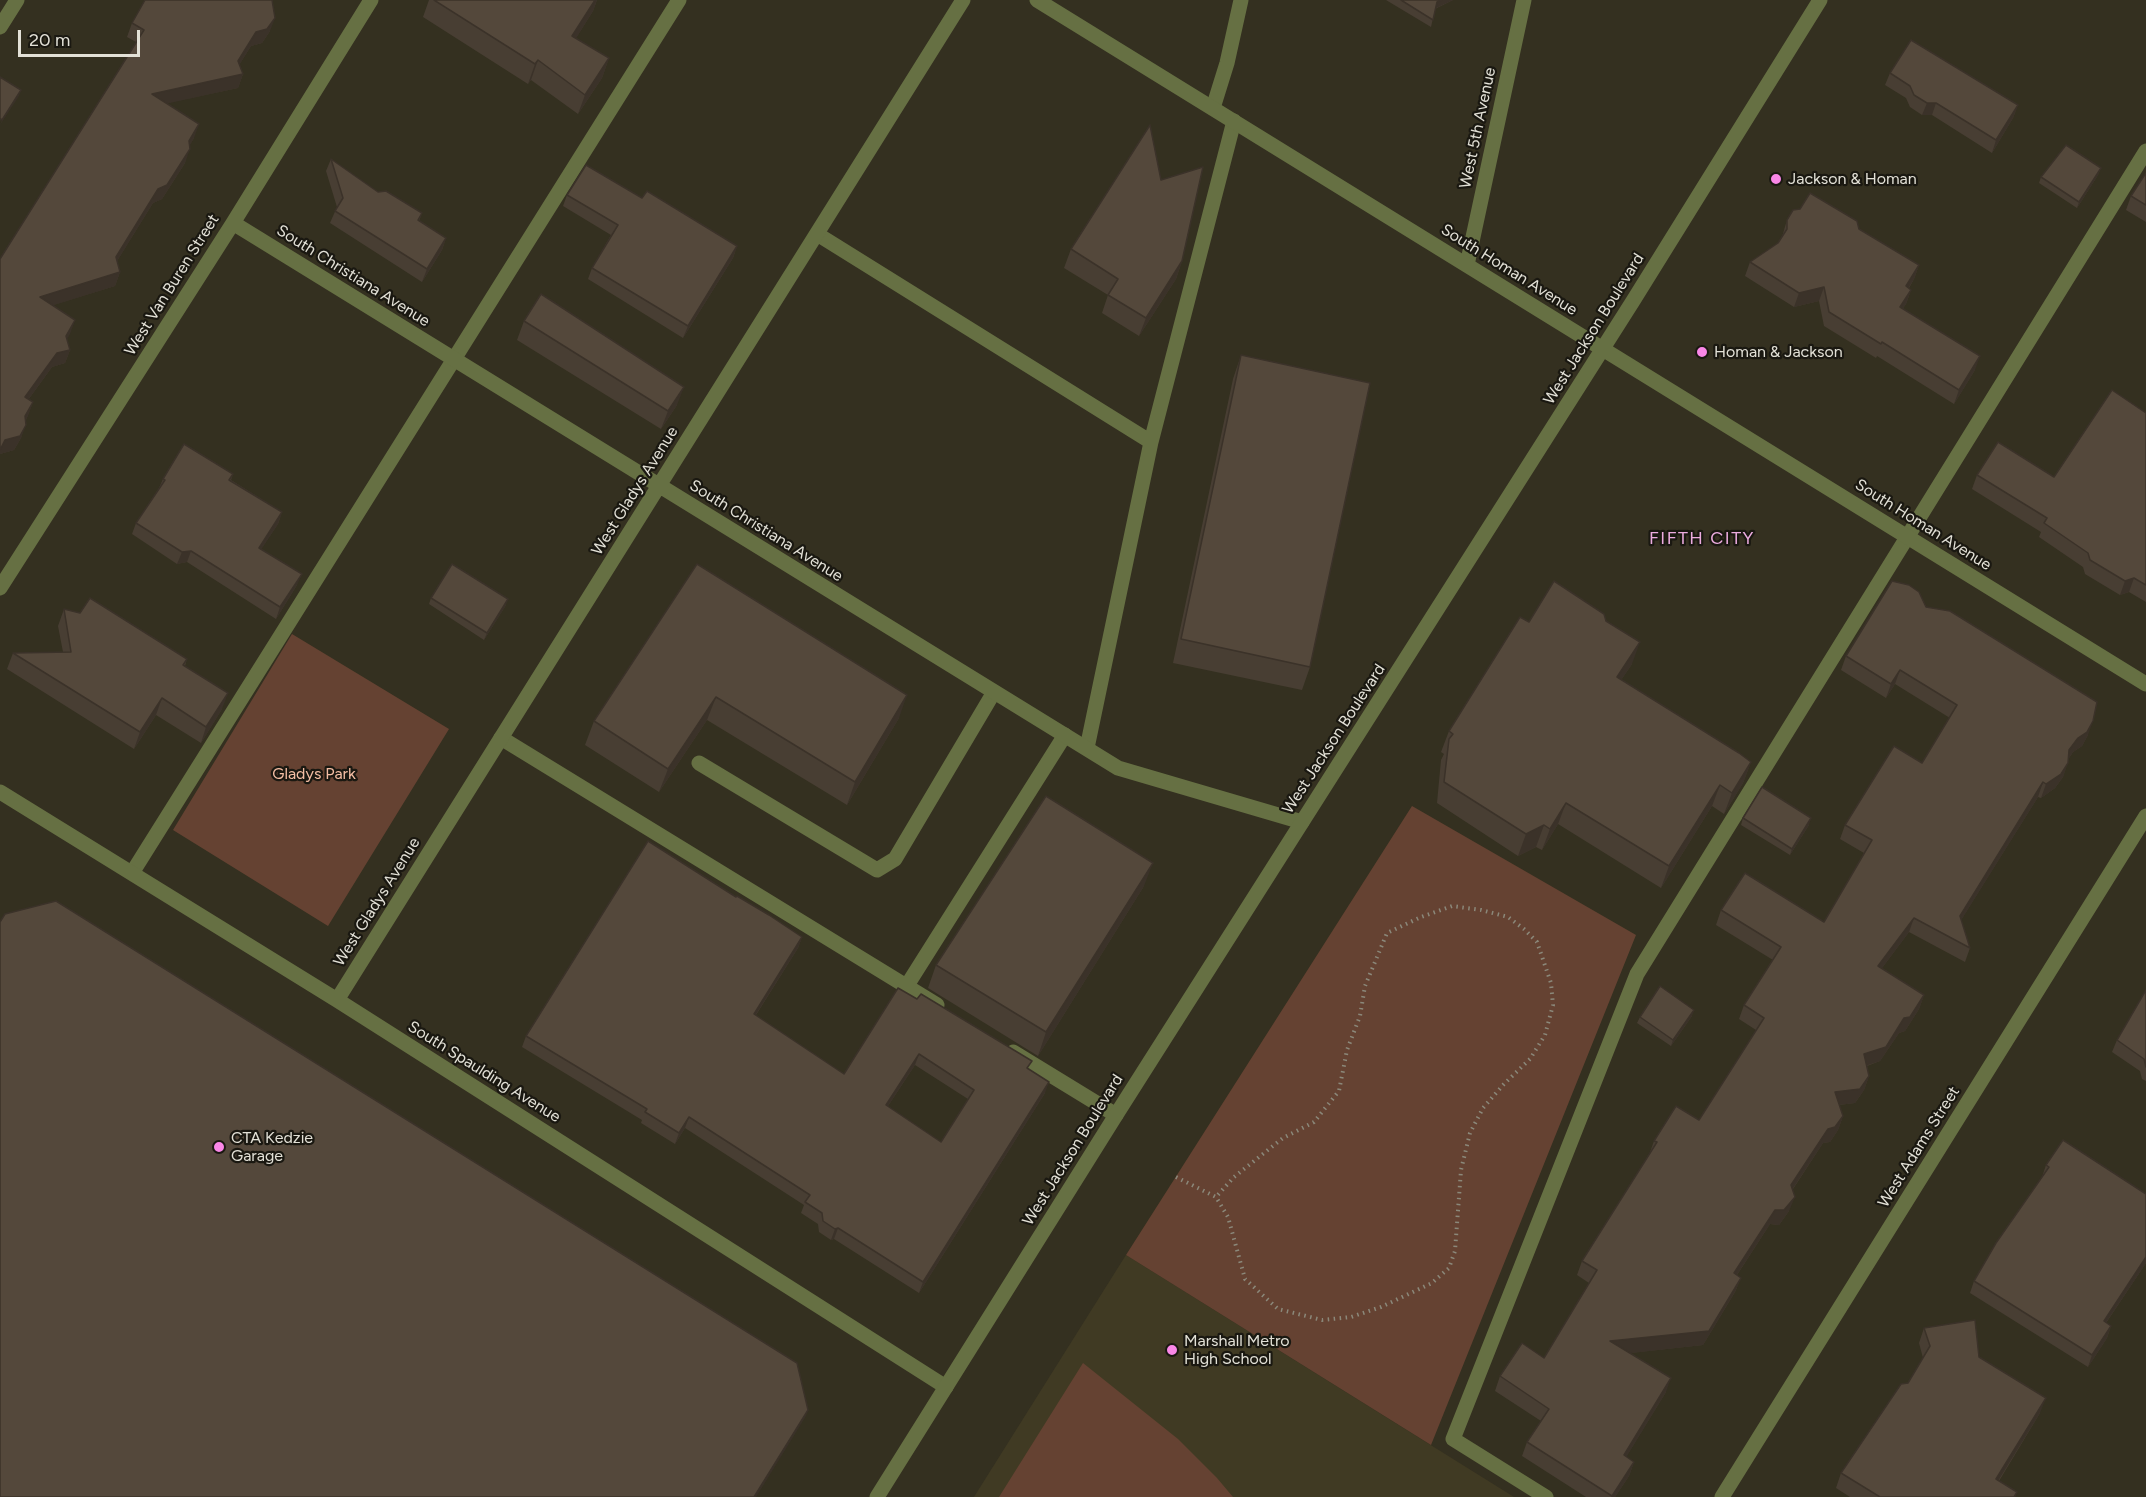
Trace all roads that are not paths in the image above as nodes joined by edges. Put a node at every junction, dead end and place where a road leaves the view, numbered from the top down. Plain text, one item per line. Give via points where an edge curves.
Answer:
1 (17, 0) edge
2 (371, 0) edge
3 (679, 0) edge
4 (963, 0) edge
5 (1037, 0) edge
6 (1241, 0) edge
7 (1524, 0) edge
8 (1820, 0) edge
9 (0, 27) edge
10 (1214, 108) junction
11 (1234, 121) junction
12 (2146, 151) edge
13 (232, 223) junction
14 (817, 234) junction
15 (1467, 265) junction
16 (1603, 349) junction
17 (454, 359) junction
18 (1151, 442) junction
19 (659, 486) junction
20 (1907, 536) junction
21 (0, 588) edge
22 (2146, 684) edge
23 (994, 692) junction
24 (1065, 735) junction
25 (501, 738) junction
26 (1087, 748) junction
27 (699, 763) edge
28 (0, 792) edge
29 (2146, 816) edge
30 (1302, 822) junction
31 (132, 873) junction
32 (906, 987) junction
33 (337, 1000) junction
34 (946, 1011) edge
35 (997, 1042) edge
36 (1116, 1115) junction
37 (946, 1387) junction
38 (877, 1497) edge
39 (1546, 1497) edge
40 (1722, 1497) edge

1 - 9 street
2 - 13 street, West Van Buren Street
3 - 17 street
4 - 14 street, West Gladys Avenue
5 - 10 street, South Homan Avenue
6 - 10 street
7 - 15 street, West 5th Avenue
8 - 16 street, West Jackson Boulevard
10 - 11 street, South Homan Avenue
11 - 15 street, South Homan Avenue
11 - 18 street
12 - 20 street
13 - 17 street, South Christiana Avenue
13 - 21 street, West Van Buren Street
14 - 18 street
14 - 19 street, West Gladys Avenue
15 - 16 street, South Homan Avenue
16 - 20 street, South Homan Avenue
16 - 30 street, West Jackson Boulevard
17 - 19 street, South Christiana Avenue
17 - 31 street
18 - 26 street
19 - 23 street, South Christiana Avenue
19 - 25 street, West Gladys Avenue
20 - 22 street, South Homan Avenue
20 - 39 street via 1636,974 1453,1439
23 - 24 street, South Christiana Avenue
23 - 27 street via 896,859 877,870
24 - 26 street, South Christiana Avenue
24 - 32 street
25 - 32 street
25 - 33 street, West Gladys Avenue
26 - 30 street, South Christiana Avenue via 1118,768
28 - 31 street, South Spaulding Avenue
29 - 40 street, West Adams Street
30 - 36 street, West Jackson Boulevard
31 - 33 street, South Spaulding Avenue
32 - 34 street
33 - 37 street, South Spaulding Avenue
35 - 36 street
36 - 37 street, West Jackson Boulevard
37 - 38 street, West Jackson Boulevard

